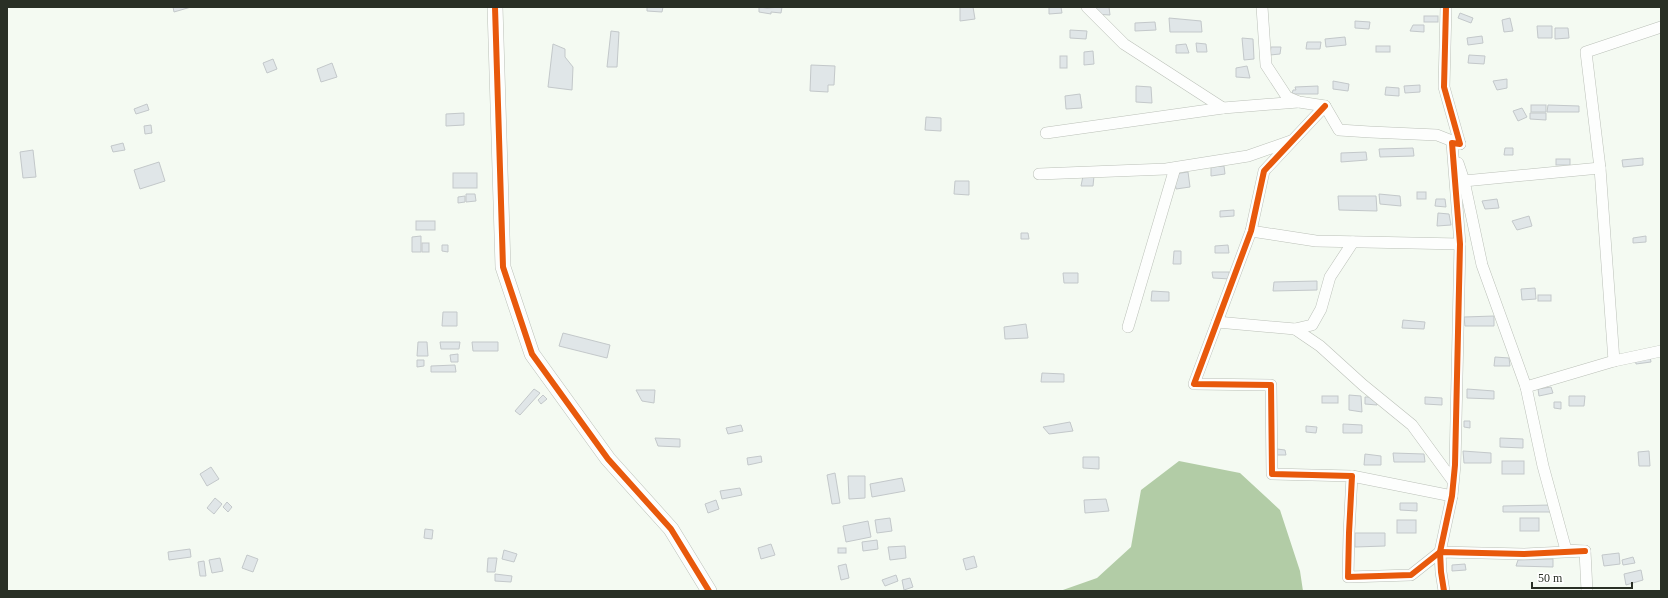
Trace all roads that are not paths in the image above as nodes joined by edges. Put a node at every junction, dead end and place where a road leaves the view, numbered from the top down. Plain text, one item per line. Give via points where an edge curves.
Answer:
1 (495, 7) edge
2 (1087, 7) edge
3 (1262, 7) edge
4 (1446, 7) edge
5 (1661, 27) edge
6 (1298, 102) junction
7 (1324, 106) junction
8 (1223, 108) junction
9 (1046, 133) dead end
10 (1292, 140) junction
11 (1456, 143) junction
12 (1175, 168) junction
13 (1600, 168) junction
14 (1039, 174) dead end
15 (1464, 181) junction
16 (1251, 231) junction
17 (1353, 242) junction
18 (1460, 244) junction
19 (1217, 322) junction
20 (1128, 327) dead end
21 (1295, 329) junction
22 (1661, 351) edge
23 (1614, 361) junction
24 (1526, 387) junction
25 (1352, 476) junction
26 (1454, 481) junction
27 (1452, 496) junction
28 (1585, 551) junction
29 (1440, 552) junction
30 (709, 591) edge
31 (1444, 591) edge
32 (1587, 591) edge

1 - 30 street via 503,267 532,354 608,459 671,529
2 - 8 street via 1124,44
3 - 6 street via 1266,65 1287,97
4 - 11 street via 1444,87
5 - 13 street via 1586,52
6 - 7 street
6 - 8 street
7 - 10 street
7 - 11 street via 1340,130 1437,135
8 - 9 street
10 - 12 street via 1248,156
10 - 16 street via 1264,171
11 - 15 street
11 - 18 street
12 - 14 street
12 - 20 street
13 - 15 street
13 - 23 street
15 - 24 street via 1482,265
16 - 17 street via 1316,241
16 - 19 street
17 - 18 street
17 - 21 street via 1330,277 1321,309 1312,325
18 - 26 street
19 - 21 street
19 - 25 street via 1194,384 1271,385 1272,474
21 - 26 street via 1320,346 1412,425
22 - 23 street
23 - 24 street
24 - 28 street via 1543,466 1566,550
25 - 27 street
25 - 29 street via 1348,578 1411,575
26 - 27 street
27 - 29 street
28 - 29 street via 1524,554
28 - 32 street
29 - 31 street

